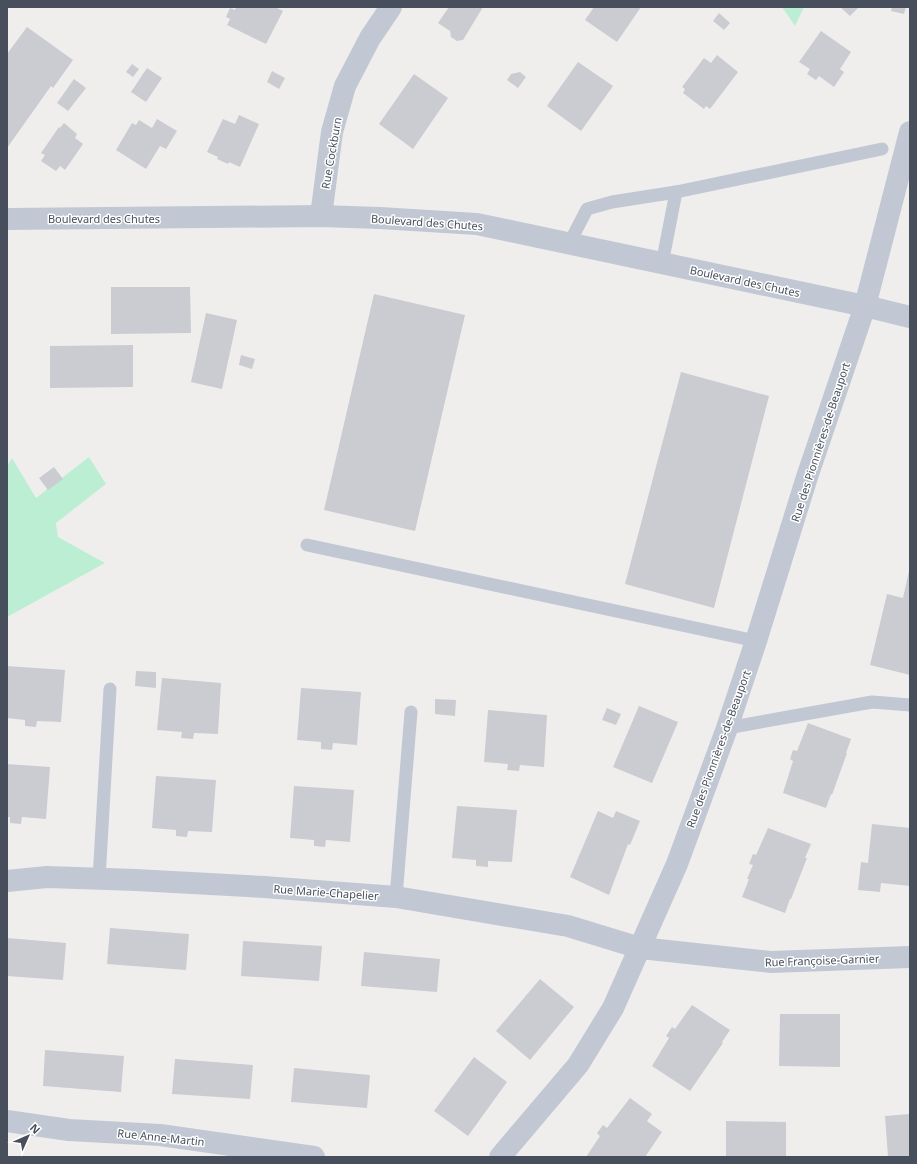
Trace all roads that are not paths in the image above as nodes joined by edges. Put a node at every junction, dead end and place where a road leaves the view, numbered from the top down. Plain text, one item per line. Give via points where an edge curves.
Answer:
1 (391, 7) edge
2 (910, 132) edge
3 (882, 149) dead end
4 (676, 192) junction
5 (321, 216) junction
6 (7, 218) edge
7 (569, 244) junction
8 (662, 264) junction
9 (865, 306) junction
10 (910, 317) edge
11 (307, 545) dead end
12 (756, 641) junction
13 (110, 690) dead end
14 (910, 705) edge
15 (411, 712) dead end
16 (727, 728) junction
17 (99, 879) junction
18 (7, 881) edge
19 (396, 896) junction
20 (640, 948) junction
21 (910, 957) edge
22 (7, 1121) edge
23 (314, 1157) edge
24 (500, 1157) edge

1 - 5 street, Rue Cockburn via 370,38 345,86 332,132
2 - 9 street, Rue des Pionnières-de-Beauport
3 - 4 lane
4 - 7 lane via 612,202 587,209
4 - 8 lane
5 - 6 street, Boulevard des Chutes
5 - 7 street, Boulevard des Chutes via 477,224
7 - 8 street, Boulevard des Chutes
8 - 9 street, Boulevard des Chutes
9 - 10 street, Boulevard des Chutes
9 - 12 street, Rue des Pionnières-de-Beauport via 807,477
11 - 12 lane
12 - 16 street, Rue des Pionnières-de-Beauport
13 - 17 lane
14 - 16 lane via 872,702
15 - 19 lane
16 - 20 street, Rue des Pionnières-de-Beauport via 677,864
17 - 18 street, Rue Marie-Chapelier via 47,877
17 - 19 street, Rue Marie-Chapelier
19 - 20 street, Rue Marie-Chapelier via 568,926
20 - 21 street, Rue Françoise-Garnier via 770,962
20 - 24 street, Rue des Pionnières-de-Beauport via 613,1008 578,1065
22 - 23 street, Rue Anne-Martin via 69,1130 160,1135

